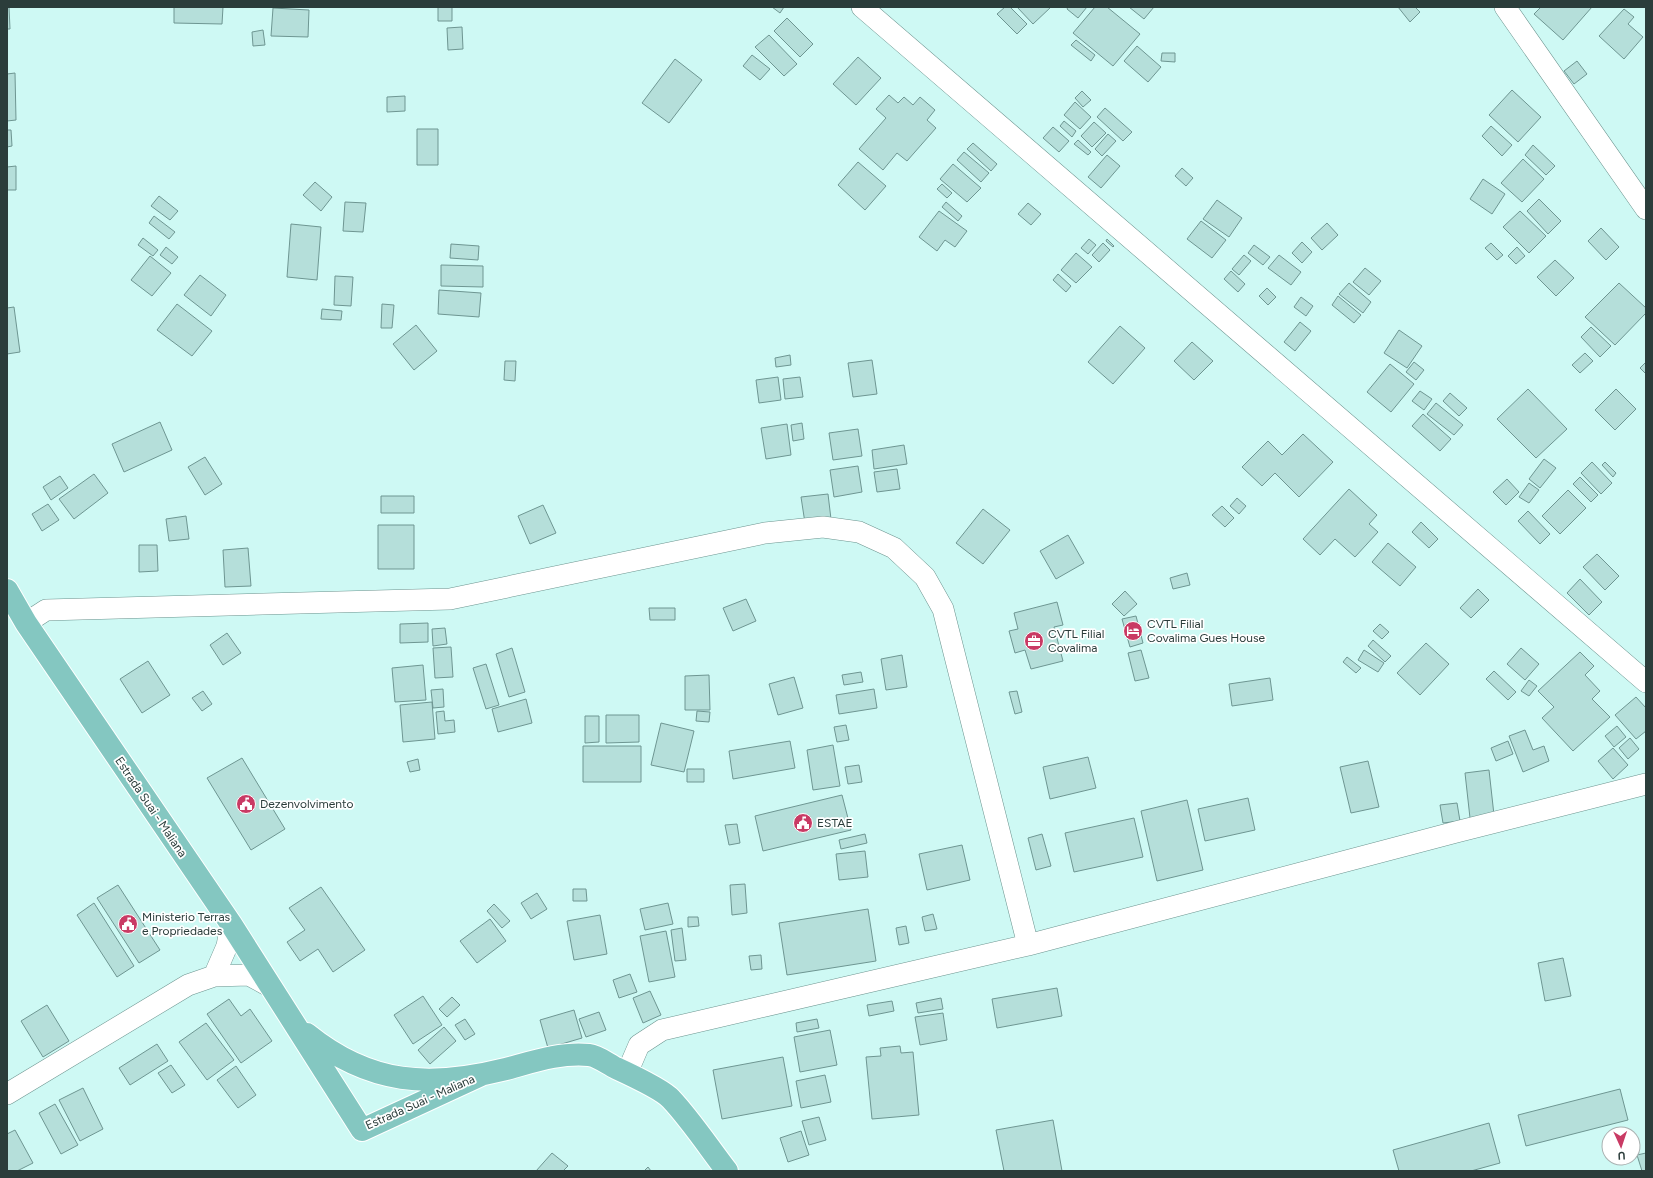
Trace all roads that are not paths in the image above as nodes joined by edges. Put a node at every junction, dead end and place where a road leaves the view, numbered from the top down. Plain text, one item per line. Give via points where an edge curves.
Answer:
1 (862, 7) edge
2 (1505, 7) edge
3 (1646, 209) edge
4 (7, 590) edge
5 (26, 623) junction
6 (1646, 682) edge
7 (1646, 784) edge
8 (231, 924) junction
9 (1028, 945) junction
10 (214, 976) junction
11 (271, 987) junction
12 (295, 1024) junction
13 (627, 1073) junction
14 (481, 1075) junction
15 (7, 1094) edge
16 (727, 1171) edge

1 - 6 street
2 - 3 street
4 - 5 main road, Estrada Suai - Maliana
5 - 8 main road, Estrada Suai - Maliana
5 - 9 street via 46,610 450,599 766,533 823,527 859,532 894,548 925,577 943,609
7 - 9 street
8 - 10 street via 227,946
8 - 11 main road, Estrada Suai - Maliana
9 - 13 street via 662,1030 639,1045
10 - 11 street via 249,975
10 - 15 street via 188,985
11 - 12 main road, Estrada Suai - Maliana
12 - 14 main road, Estrada Suai - Maliana via 326,1050 362,1068 401,1078 441,1081
12 - 14 main road, Estrada Suai - Maliana via 362,1130
13 - 14 main road, Estrada Suai - Maliana via 590,1055 553,1057
13 - 16 main road, Estrada Suai - Maliana via 670,1098

